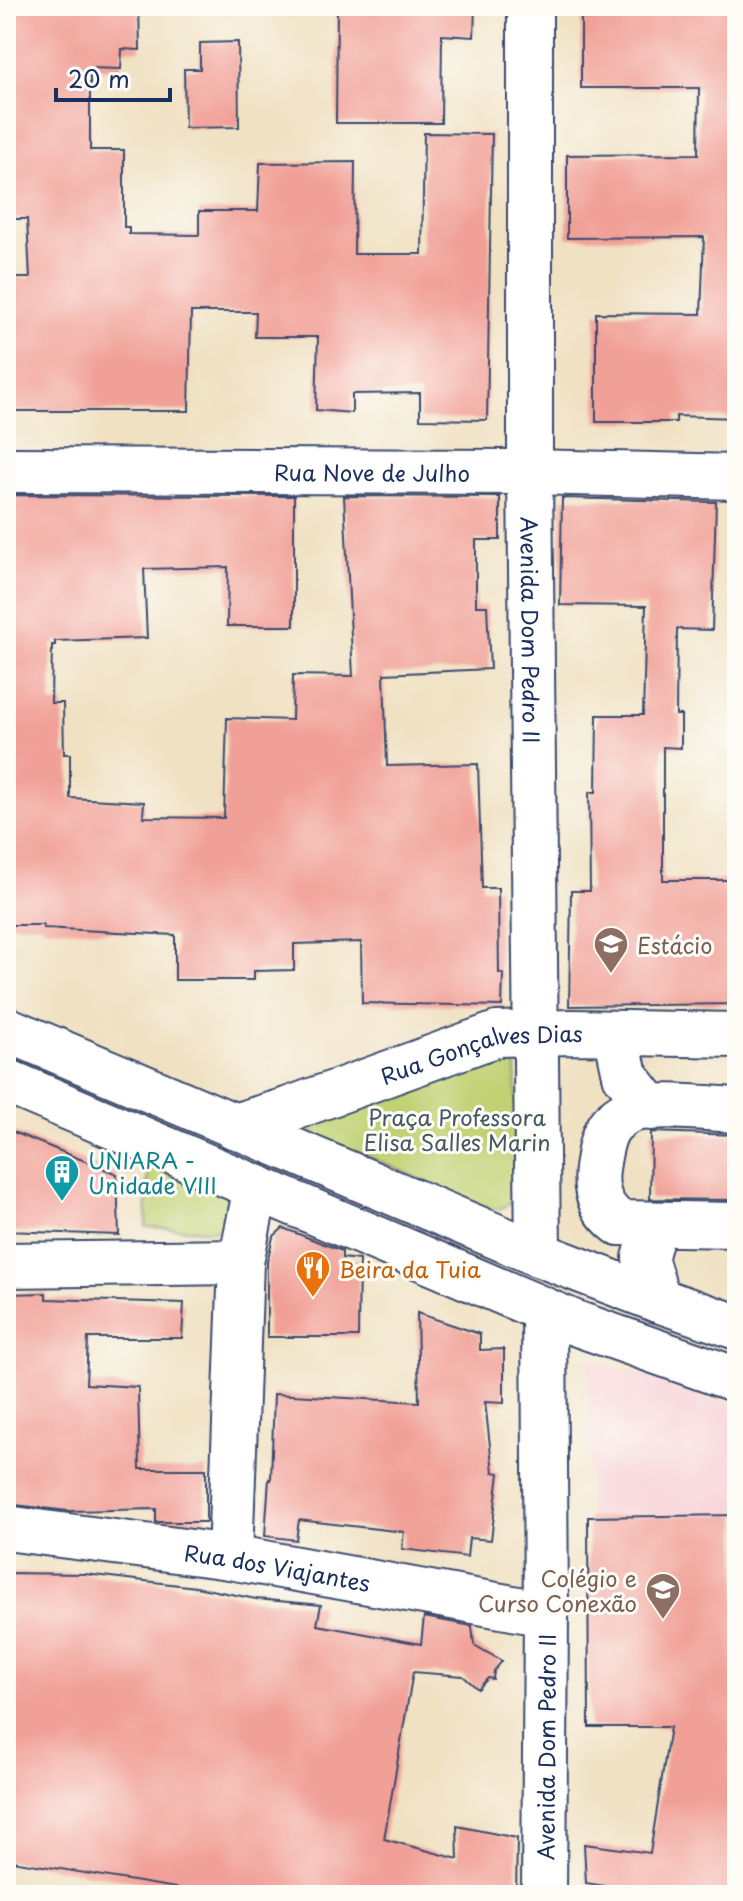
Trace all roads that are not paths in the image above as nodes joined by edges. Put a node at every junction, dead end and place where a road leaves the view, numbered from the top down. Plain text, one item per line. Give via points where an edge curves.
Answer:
1 (530, 6) edge
2 (6, 470) edge
3 (530, 472) junction
4 (737, 477) edge
5 (6, 1029) edge
6 (537, 1032) junction
7 (616, 1033) junction
8 (737, 1035) edge
9 (6, 1081) edge
10 (651, 1108) junction
11 (737, 1110) edge
12 (234, 1126) junction
13 (256, 1187) junction
14 (655, 1225) junction
15 (737, 1225) edge
16 (538, 1254) junction
17 (241, 1262) junction
18 (6, 1265) edge
19 (658, 1300) junction
20 (544, 1310) junction
21 (737, 1327) edge
22 (737, 1380) edge
23 (6, 1528) edge
24 (230, 1557) junction
25 (546, 1614) junction
26 (544, 1895) edge

1 - 3 street, Avenida Dom Pedro II
2 - 3 street, Rua Nove de Julho
3 - 4 street, Rua Nove de Julho
3 - 6 street, Avenida Dom Pedro II
5 - 12 street
6 - 7 street, Rua Gonçalves Dias
6 - 12 street, Rua Gonçalves Dias via 497,1034
6 - 16 street, Avenida Dom Pedro II
7 - 8 street, Rua Gonçalves Dias
7 - 10 street via 625,1075
9 - 13 street
10 - 11 street
10 - 14 street via 631,1110 607,1129 596,1180 599,1198 619,1223
12 - 16 street
13 - 17 street
13 - 20 street
14 - 15 street
14 - 19 street via 645,1258
16 - 19 street
17 - 18 street
17 - 24 street
19 - 21 street
20 - 22 street
20 - 25 street, Avenida Dom Pedro II
23 - 24 street, Rua dos Viajantes
24 - 25 street, Rua dos Viajantes
25 - 26 street, Avenida Dom Pedro II

